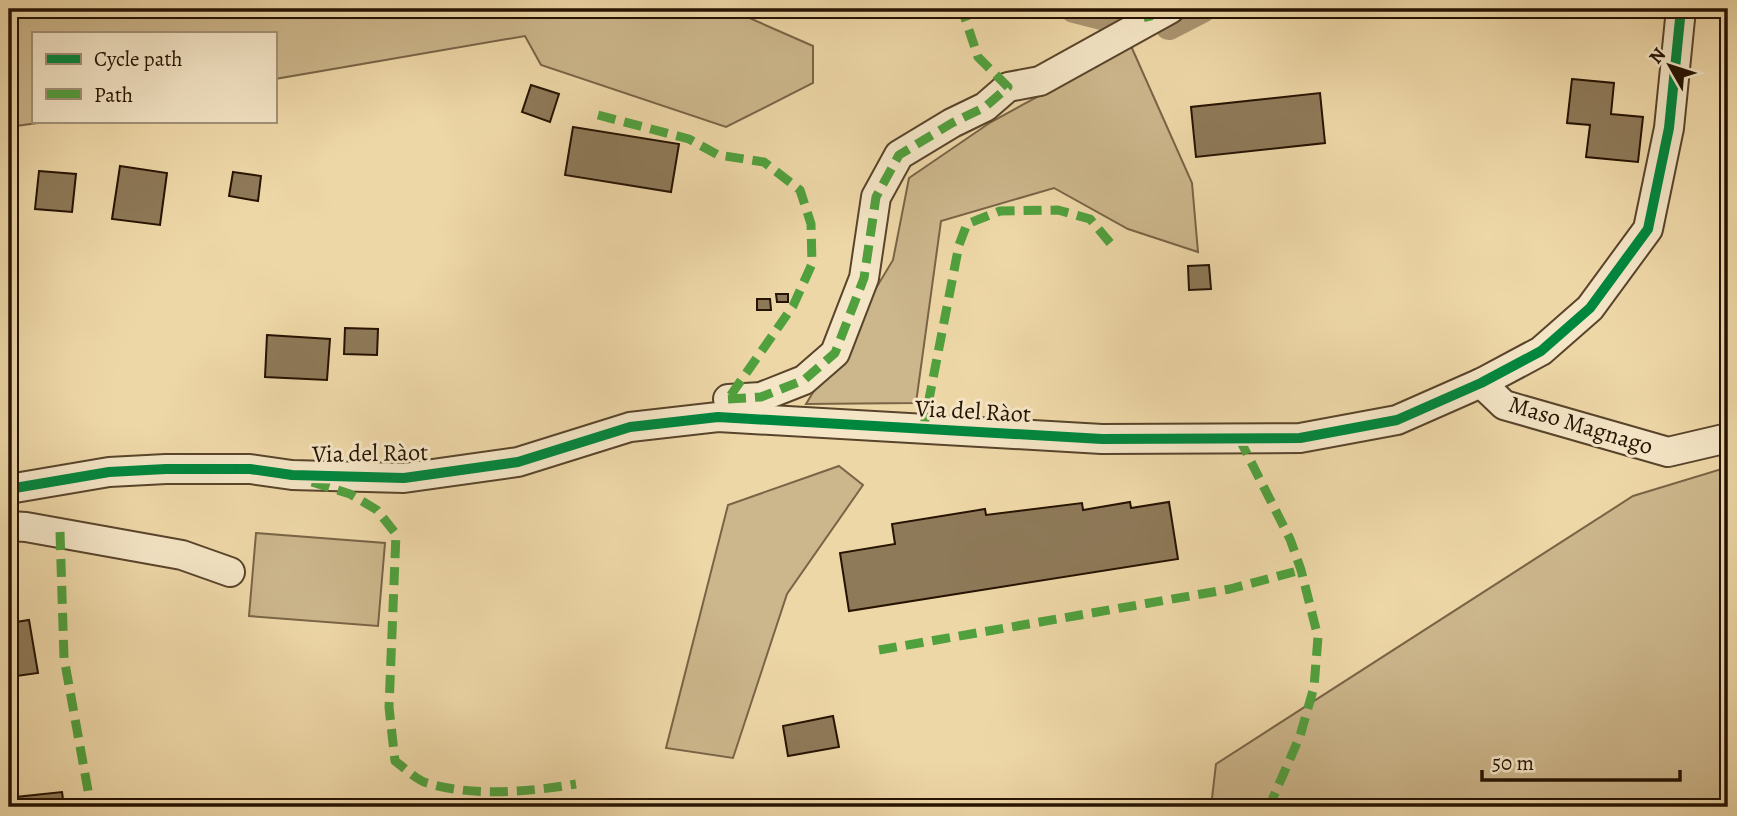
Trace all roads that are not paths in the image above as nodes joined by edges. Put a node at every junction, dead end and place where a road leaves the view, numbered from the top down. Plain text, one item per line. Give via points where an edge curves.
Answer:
1 (1170, 9) edge
2 (1681, 9) edge
3 (1481, 383) junction
4 (728, 399) dead end
5 (1728, 438) edge
6 (9, 489) edge
7 (9, 526) edge
8 (230, 572) dead end

1 - 4 street via 1040,81 1008,87 985,107 899,155 876,197 864,278 835,353 804,380 761,397
2 - 3 street, Via del Ràot via 1669,128 1648,229 1590,308 1541,351
3 - 5 street, Maso Magnago via 1504,405 1668,452
3 - 6 street, Via del Ràot via 1397,420 1300,438 1102,439 718,417 630,427 518,462 404,478 166,469 109,472
7 - 8 street via 182,555

